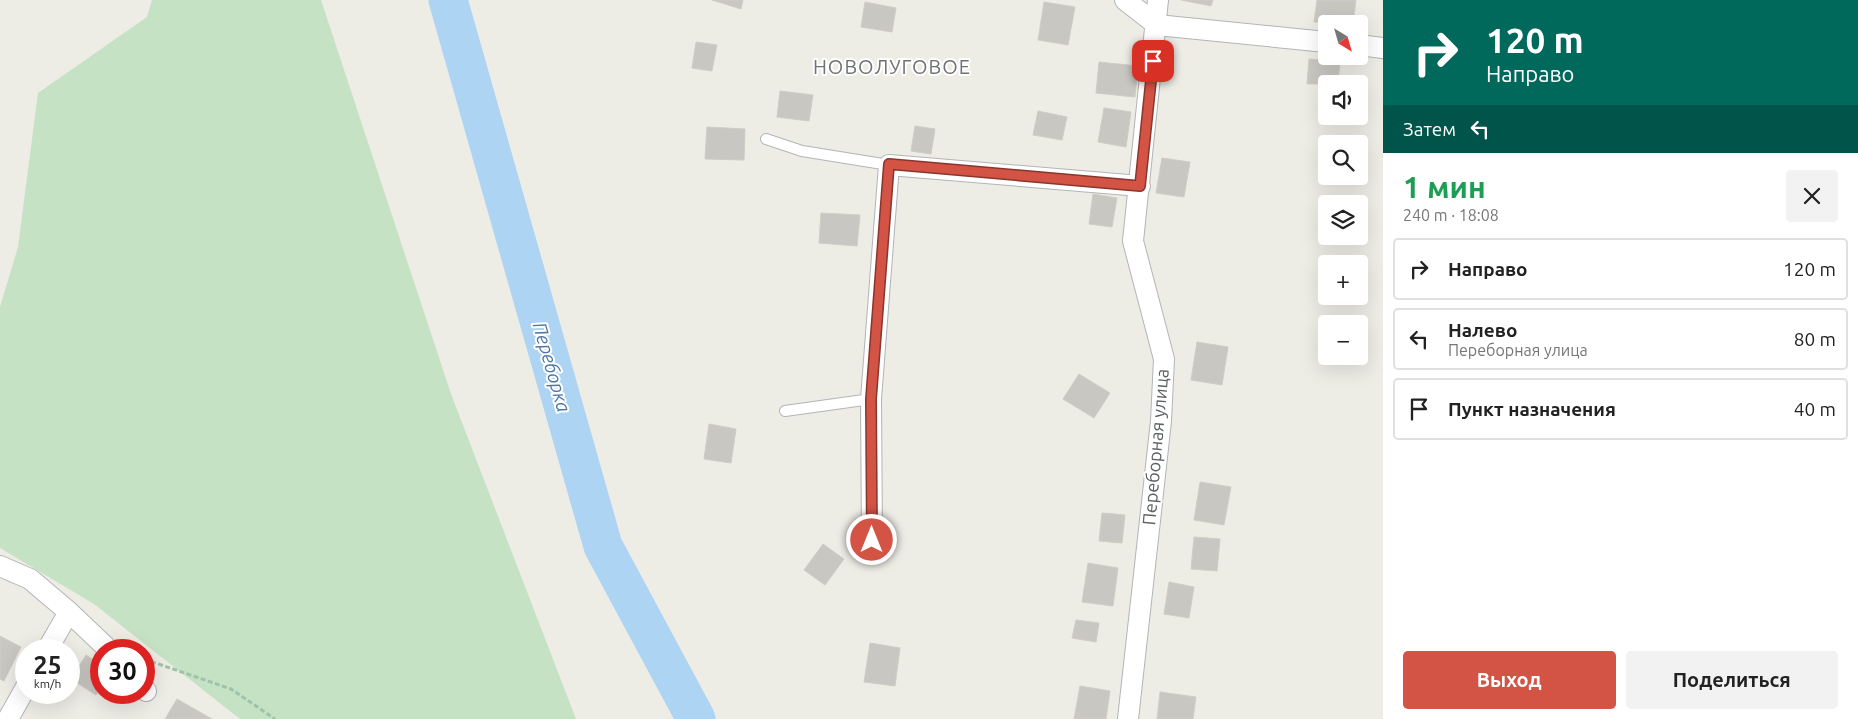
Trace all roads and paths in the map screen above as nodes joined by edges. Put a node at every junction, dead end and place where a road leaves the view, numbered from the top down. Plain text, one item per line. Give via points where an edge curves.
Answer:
1 (1125, 0) edge
2 (1158, 0) edge
3 (1157, 25) junction
4 (1318, 41) edge
5 (1368, 47) edge
6 (1383, 48) edge
7 (766, 139) dead end
8 (889, 164) junction
9 (1140, 186) junction
10 (871, 399) junction
11 (785, 411) dead end
12 (872, 540) dead end
13 (0, 566) edge
14 (69, 612) junction
15 (53, 639) edge
16 (97, 639) edge
17 (155, 663) edge
18 (16, 704) edge
19 (8, 719) edge
20 (275, 719) edge
21 (1128, 719) edge

1 - 3 street
2 - 3 street, Переборная улица
3 - 4 street
3 - 9 street, Переборная улица
5 - 6 street
7 - 8 lane via 802,151
8 - 9 street
8 - 10 street
9 - 21 street, Переборная улица via 1133,241 1164,359 1161,420
10 - 11 lane
10 - 12 street
13 - 14 street via 30,580
14 - 15 street
14 - 16 street
17 - 20 path via 231,689
18 - 19 street

